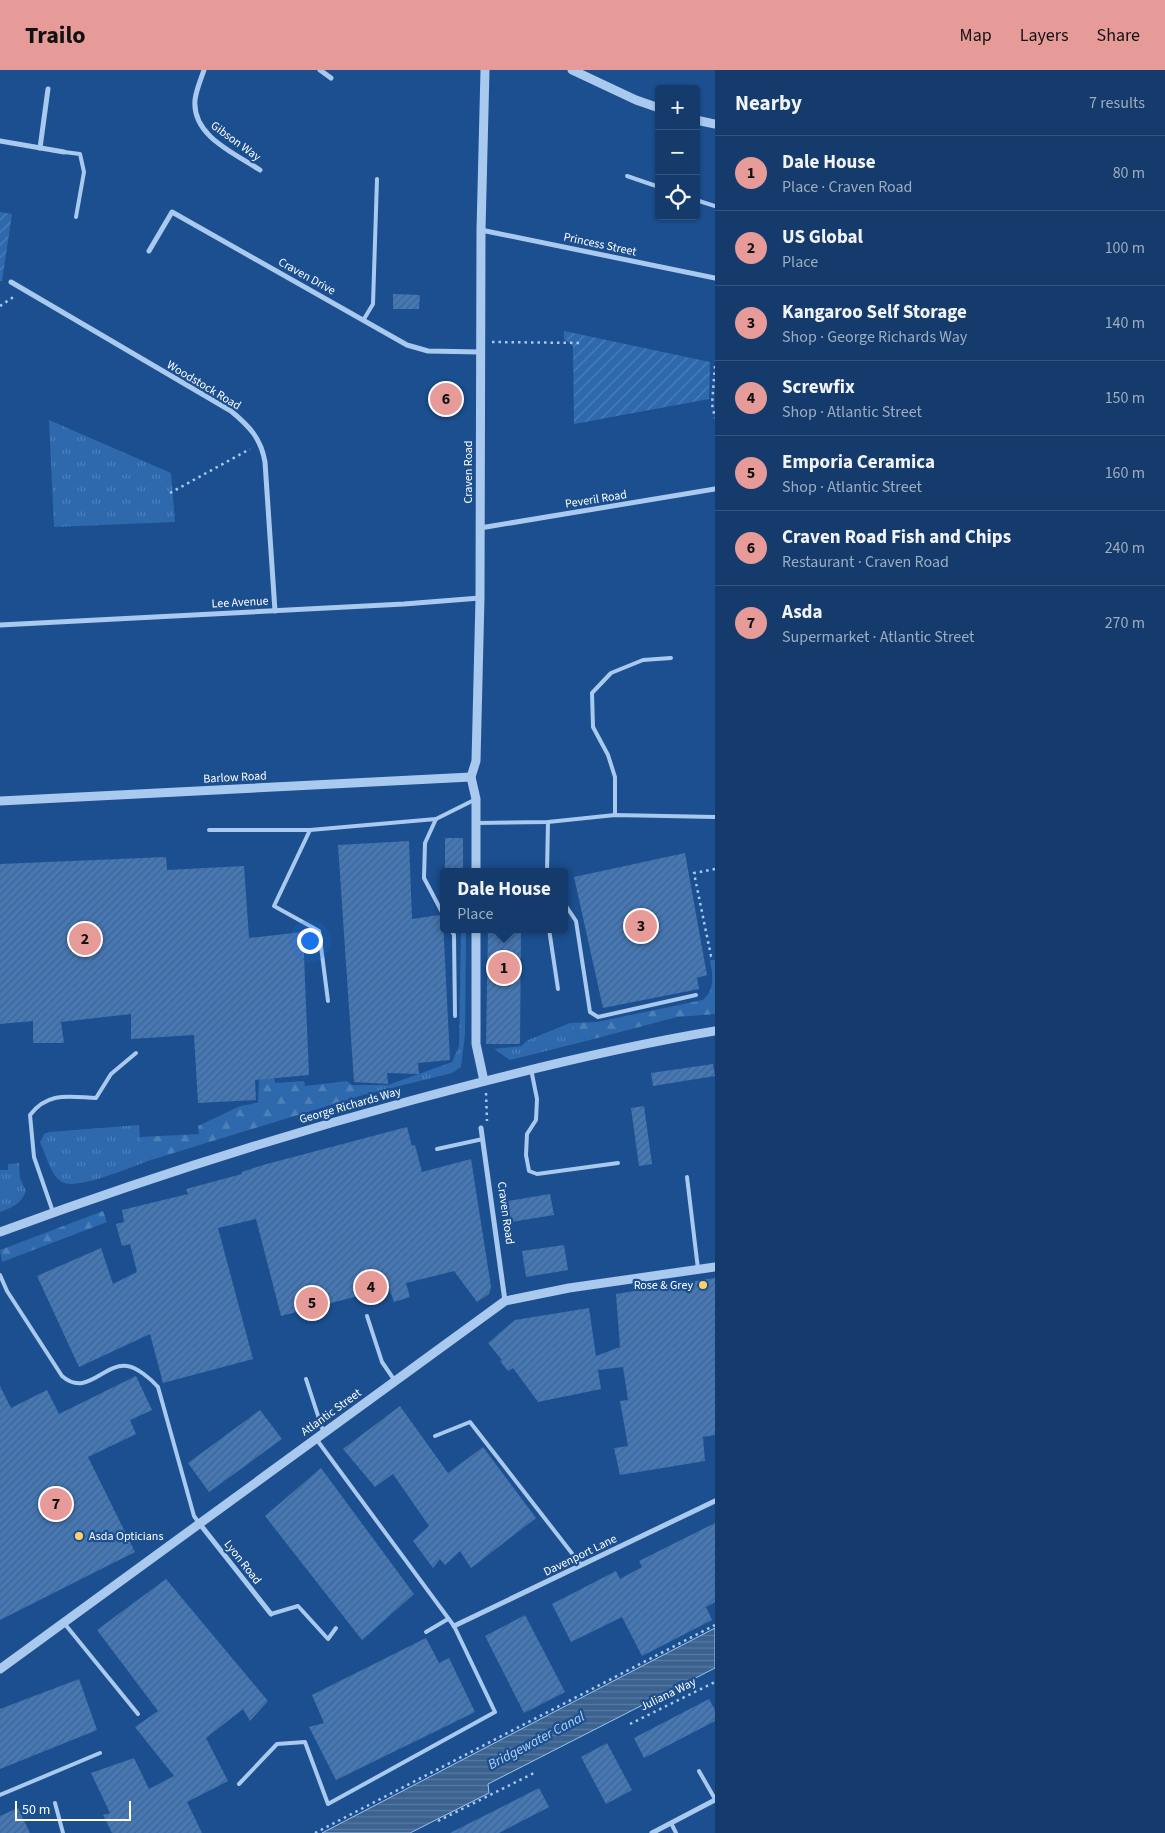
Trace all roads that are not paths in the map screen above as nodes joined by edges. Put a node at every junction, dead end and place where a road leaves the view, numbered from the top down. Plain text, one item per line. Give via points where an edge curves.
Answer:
1 (204, 70) edge
2 (320, 70) edge
3 (485, 70) edge
4 (572, 70) edge
5 (331, 78) dead end
6 (48, 89) dead end
7 (655, 107) edge
8 (700, 121) edge
9 (715, 124) edge
10 (0, 142) edge
11 (40, 148) junction
12 (64, 152) joint
13 (260, 170) dead end
14 (628, 176) dead end
15 (376, 179) dead end
16 (655, 186) edge
17 (700, 201) edge
18 (715, 206) edge
19 (76, 217) dead end
20 (481, 230) junction
21 (149, 251) dead end
22 (715, 278) edge
23 (11, 282) dead end
24 (364, 319) junction
25 (480, 352) junction
26 (715, 489) edge
27 (480, 528) junction
28 (480, 598) junction
29 (274, 611) junction
30 (0, 625) edge
31 (670, 658) dead end
32 (471, 777) junction
33 (476, 799) junction
34 (0, 801) edge
35 (616, 815) junction
36 (715, 817) edge
37 (436, 819) junction
38 (548, 822) junction
39 (477, 823) junction
40 (209, 830) dead end
41 (310, 830) junction
42 (476, 868) edge
43 (547, 868) edge
44 (440, 908) edge
45 (568, 909) edge
46 (453, 933) edge
47 (476, 933) edge
48 (550, 933) edge
49 (558, 989) dead end
50 (696, 996) dead end
51 (328, 1001) dead end
52 (455, 1016) dead end
53 (715, 1031) edge
54 (136, 1053) dead end
55 (531, 1069) junction
56 (484, 1081) junction
57 (481, 1128) road end
58 (483, 1139) junction
59 (437, 1149) dead end
60 (618, 1163) dead end
61 (687, 1177) dead end
62 (53, 1212) junction
63 (0, 1232) edge
64 (715, 1267) edge
65 (698, 1269) junction
66 (0, 1275) edge
67 (505, 1301) junction
68 (367, 1316) dead end
69 (306, 1379) dead end
70 (395, 1381) junction
71 (324, 1432) junction
72 (435, 1436) dead end
73 (316, 1438) junction
74 (715, 1500) edge
75 (199, 1523) junction
76 (581, 1565) junction
77 (271, 1614) joint
78 (448, 1619) junction
79 (64, 1623) junction
80 (454, 1626) junction
81 (336, 1628) dead end
82 (426, 1632) dead end
83 (1, 1667) edge
84 (138, 1714) dead end
85 (100, 1752) dead end
86 (699, 1770) dead end
87 (239, 1784) dead end
88 (0, 1795) edge
89 (715, 1800) edge
90 (55, 1803) dead end
91 (671, 1823) junction
92 (63, 1833) edge
93 (652, 1833) edge
94 (676, 1833) edge

1 - 13 street, Gibson Way via 195,100 198,123 206,134
2 - 5 street
3 - 20 street, Craven Road
4 - 7 street
6 - 11 street
8 - 9 street
10 - 11 street
11 - 12 street
12 - 19 lane via 80,154 84,172
14 - 16 lane
15 - 24 lane via 373,304
17 - 18 lane
20 - 22 street, Princess Street
20 - 25 street, Craven Road
21 - 24 street, Craven Drive via 172,212
23 - 29 street, Woodstock Road via 230,411 252,430 260,443 265,462
24 - 25 street, Craven Drive via 407,345 428,351
25 - 27 street, Craven Road
26 - 27 street, Peveril Road
27 - 28 street, Craven Road
28 - 29 street, Lee Avenue
28 - 32 street, Craven Road via 476,761
29 - 30 street, Lee Avenue
31 - 35 lane via 643,660 611,673 592,693 593,727 615,777
32 - 33 street, Craven Road
32 - 34 street, Barlow Road
33 - 37 lane
33 - 39 street, Craven Road
35 - 36 lane
35 - 38 lane
37 - 41 lane
37 - 44 lane via 425,843 424,878
38 - 39 lane
38 - 43 lane
39 - 42 street, Craven Road
40 - 41 lane
41 - 51 lane via 274,906 319,931
45 - 50 lane via 576,921 590,1012 598,1016
46 - 52 lane
47 - 56 street via 476,1044
48 - 49 lane
53 - 55 street, George Richards Way
54 - 62 lane via 112,1074 96,1098 54,1096 30,1115 34,1157
55 - 56 street, George Richards Way
55 - 60 lane via 537,1098 536,1120 527,1134 529,1171 537,1174
56 - 62 street, George Richards Way via 321,1125 152,1177
57 - 58 street, Craven Road
58 - 59 lane
58 - 67 street, Craven Road
61 - 65 lane
62 - 63 street, George Richards Way
64 - 65 street, Atlantic Street
65 - 67 street, Atlantic Street
66 - 75 lane via 7,1291 69,1382 86,1382 128,1365 158,1388 194,1516
67 - 70 street, Atlantic Street
68 - 70 lane via 382,1362
69 - 71 lane
70 - 71 street, Atlantic Street
71 - 73 street, Atlantic Street
72 - 76 lane via 470,1422
73 - 75 street, Atlantic Street
73 - 78 lane
74 - 76 street, Davenport Lane
75 - 77 street, Lyon Road
75 - 79 street, Atlantic Street
76 - 80 street, Davenport Lane
77 - 81 lane via 298,1606 328,1639
78 - 80 lane
78 - 82 lane
79 - 83 street, Atlantic Street
79 - 84 lane
80 - 87 lane via 495,1712 328,1804 305,1742 277,1744
85 - 88 lane
86 - 89 lane
89 - 91 street
90 - 92 lane
91 - 93 street
91 - 94 lane

